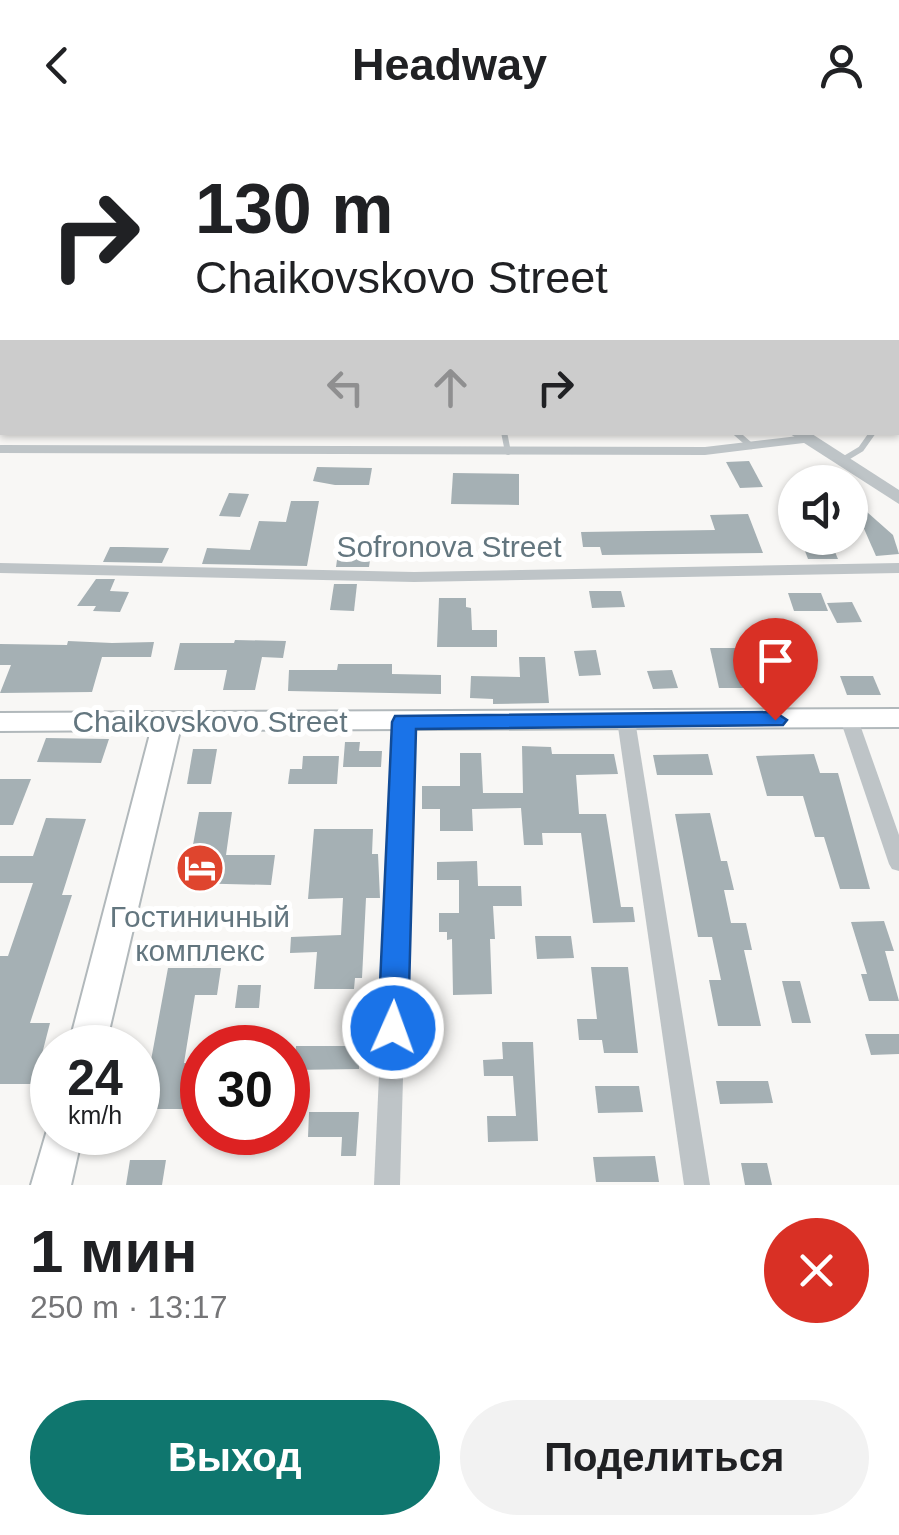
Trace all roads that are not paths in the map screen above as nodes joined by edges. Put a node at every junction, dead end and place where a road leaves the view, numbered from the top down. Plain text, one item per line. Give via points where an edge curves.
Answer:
1 (505, 435) edge
2 (738, 435) edge
3 (871, 435) edge
4 (801, 436) edge
5 (750, 446) junction
6 (0, 449) edge
7 (508, 452) junction
8 (840, 460) junction
9 (899, 498) edge
10 (0, 568) edge
11 (899, 568) edge
12 (899, 718) edge
13 (849, 719) junction
14 (626, 720) junction
15 (0, 722) edge
16 (404, 722) junction
17 (167, 723) junction
18 (899, 864) edge
19 (92, 1025) edge
20 (58, 1155) edge
21 (51, 1185) edge
22 (388, 1185) edge
23 (697, 1185) edge

1 - 7 lane
2 - 5 lane
3 - 8 lane
4 - 5 street
4 - 8 street
5 - 7 street
6 - 7 street
8 - 9 street
10 - 11 street, Sofronova Street via 414,577
12 - 13 main road, Chaikovskovo Street
13 - 14 main road, Chaikovskovo Street
13 - 18 street
14 - 16 main road, Chaikovskovo Street
14 - 23 street
15 - 17 main road, Chaikovskovo Street
16 - 17 main road, Chaikovskovo Street
16 - 22 street
17 - 19 main road
20 - 21 main road

